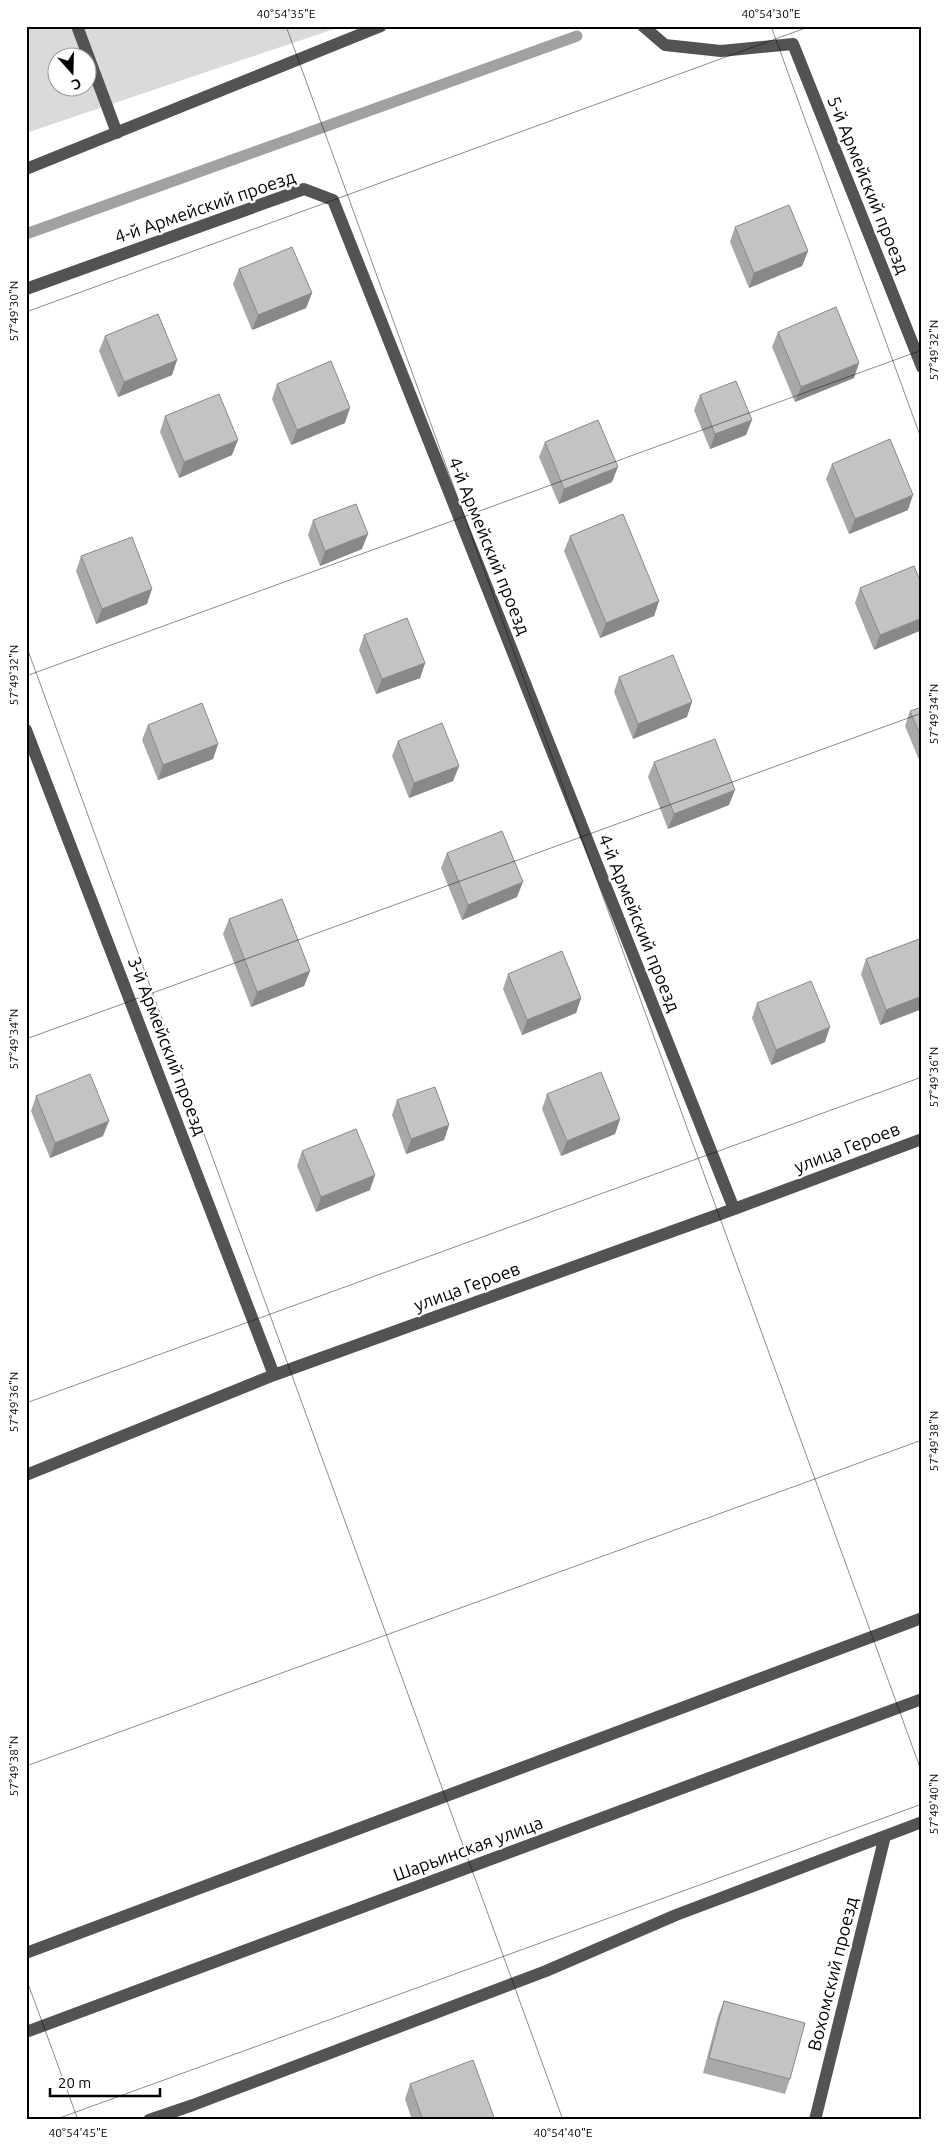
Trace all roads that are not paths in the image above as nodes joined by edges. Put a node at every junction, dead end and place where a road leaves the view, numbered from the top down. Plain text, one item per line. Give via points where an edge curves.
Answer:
1 (78, 26) edge
2 (381, 26) edge
3 (643, 26) edge
4 (117, 133) junction
5 (26, 168) edge
6 (26, 289) edge
7 (922, 367) edge
8 (26, 730) edge
9 (922, 1139) edge
10 (734, 1209) junction
11 (274, 1375) junction
12 (26, 1475) edge
13 (922, 1618) edge
14 (922, 1699) edge
15 (922, 1822) edge
16 (885, 1836) junction
17 (26, 1953) edge
18 (26, 2032) edge
19 (149, 2120) edge
20 (815, 2120) edge

1 - 4 street
2 - 4 street
3 - 7 street, 5-й Армейский проезд via 665,45 721,51 793,44
4 - 5 street
6 - 10 street, 4-й Армейский проезд via 304,189 333,200
8 - 11 street, 3-й Армейский проезд
9 - 10 street, улица Героев
10 - 11 street, улица Героев
11 - 12 street, улица Героев
13 - 17 street
14 - 18 street, Шарьинская улица
15 - 16 street
16 - 19 street via 676,1915 537,1974
16 - 20 street, Вохомский проезд

